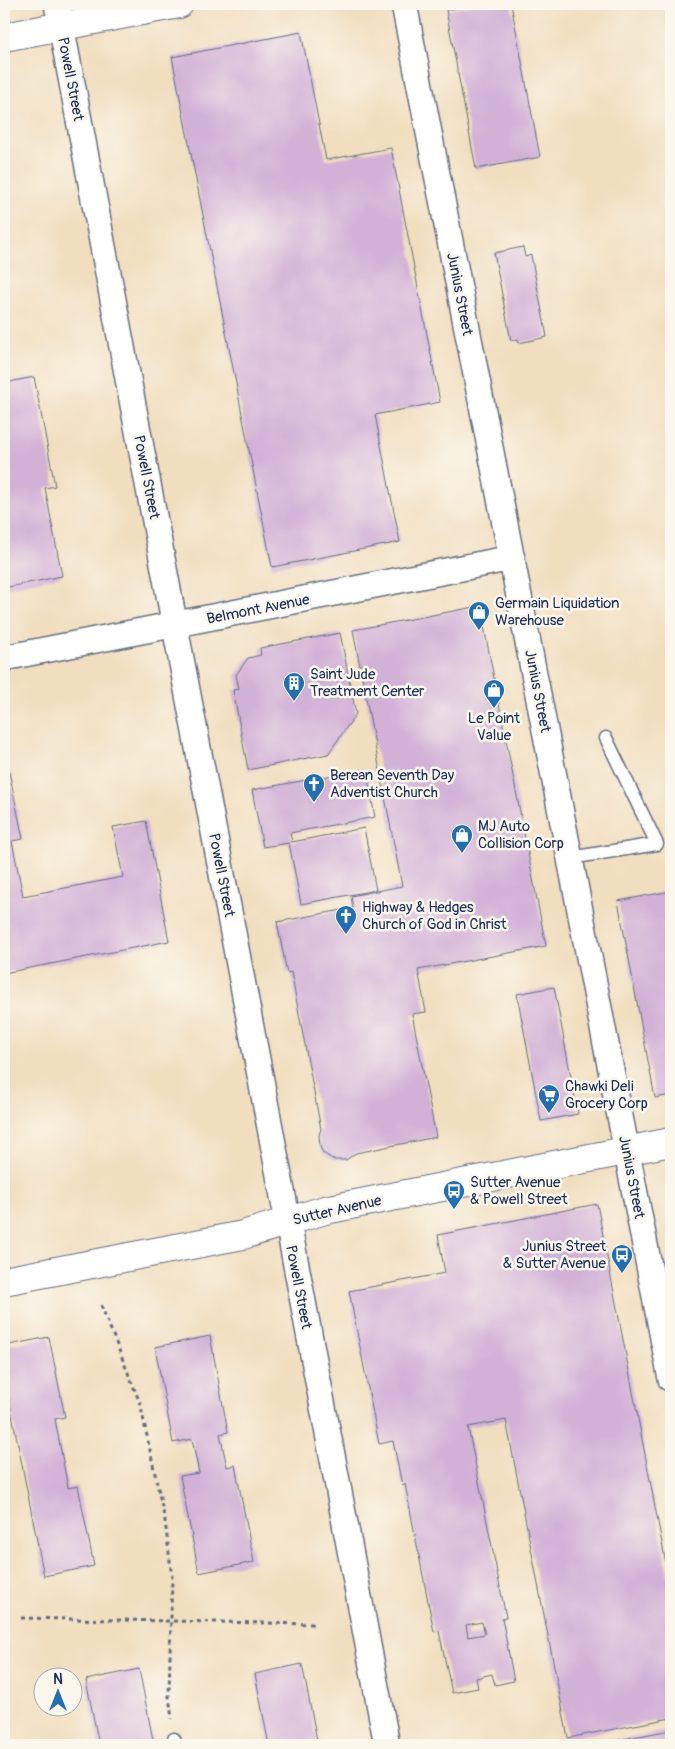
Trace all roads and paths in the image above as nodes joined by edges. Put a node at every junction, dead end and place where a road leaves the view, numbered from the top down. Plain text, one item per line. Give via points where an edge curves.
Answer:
1 (179, 4) edge
2 (404, 4) edge
3 (59, 15) edge
4 (4, 37) edge
5 (512, 558) junction
6 (175, 626) junction
7 (4, 658) edge
8 (606, 738) dead end
9 (570, 858) junction
10 (671, 1142) edge
11 (627, 1151) junction
12 (287, 1222) junction
13 (4, 1281) edge
14 (101, 1305) dead end
15 (671, 1379) edge
16 (21, 1618) dead end
17 (172, 1620) junction
18 (315, 1624) dead end
19 (175, 1742) edge
20 (387, 1745) edge

1 - 3 street
2 - 5 street, Junius Street
3 - 4 street
3 - 6 street, Powell Street
5 - 6 street, Belmont Avenue
5 - 9 street, Junius Street
6 - 7 street, Belmont Avenue
6 - 12 street, Powell Street
8 - 9 lane via 657,844
9 - 11 street, Junius Street
10 - 11 street, Sutter Avenue
11 - 12 street, Sutter Avenue via 325,1210
11 - 15 street, Junius Street
12 - 13 street, Sutter Avenue via 244,1235
12 - 20 street, Powell Street
14 - 17 path via 140,1403 165,1521 172,1577
16 - 17 path
17 - 18 path
17 - 19 path via 169,1696

